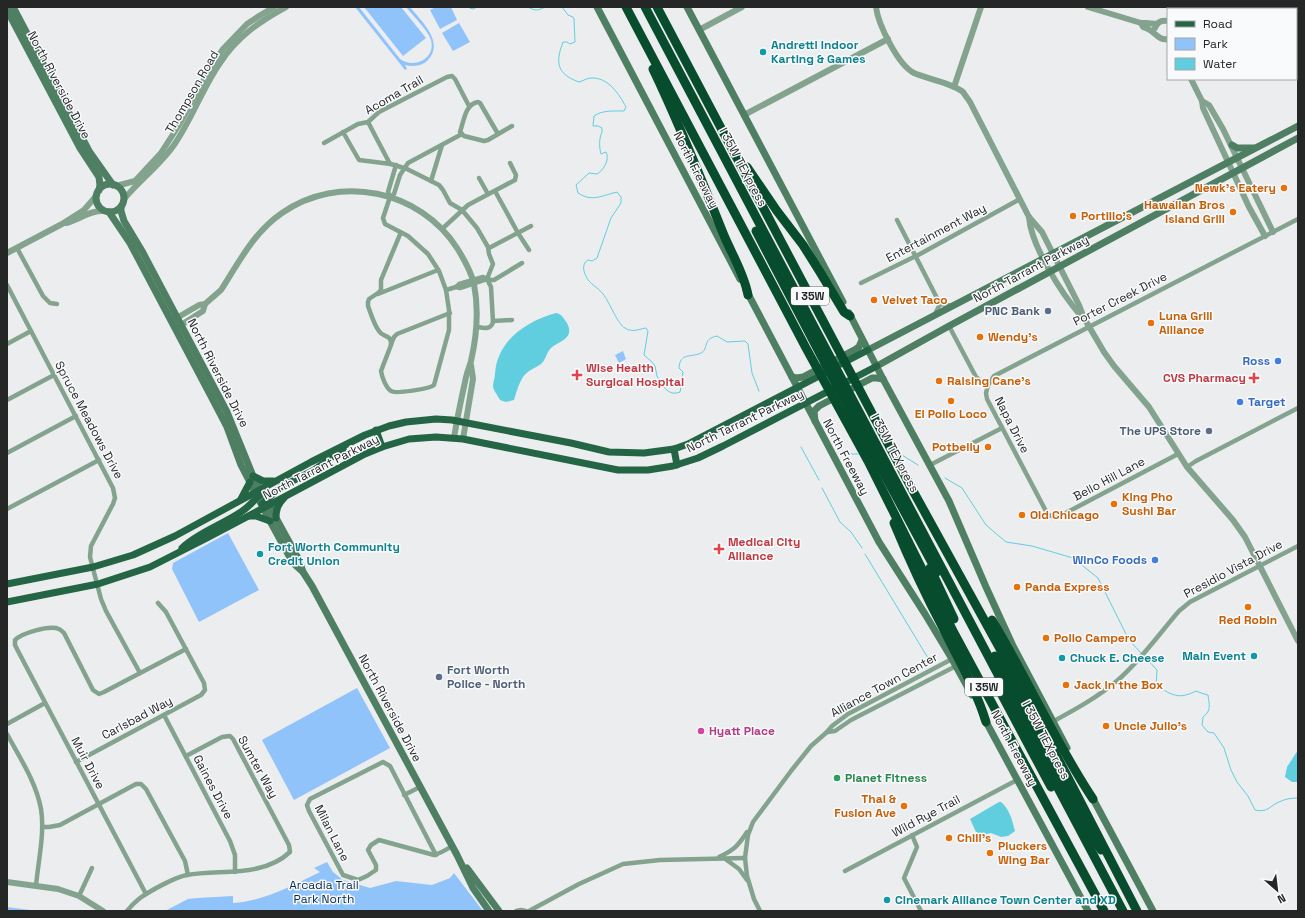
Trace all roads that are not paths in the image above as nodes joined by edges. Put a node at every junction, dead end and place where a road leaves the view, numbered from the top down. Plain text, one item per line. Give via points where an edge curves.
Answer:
1 (13, 7) edge
2 (274, 7) edge
3 (286, 7) edge
4 (596, 7) edge
5 (622, 7) edge
6 (626, 7) edge
7 (638, 7) edge
8 (645, 7) edge
9 (656, 7) edge
10 (661, 7) edge
11 (687, 7) edge
12 (742, 7) edge
13 (876, 7) edge
14 (980, 7) edge
15 (1088, 7) edge
16 (7, 10) edge
17 (267, 15) junction
18 (1167, 21) edge
19 (1141, 23) junction
20 (1157, 24) junction
21 (699, 30) junction
22 (1156, 34) junction
23 (888, 39) junction
24 (1167, 40) edge
25 (691, 71) junction
26 (46, 76) junction
27 (1192, 80) edge
28 (954, 87) junction
29 (1202, 101) junction
30 (707, 103) junction
31 (469, 106) junction
32 (744, 115) junction
33 (368, 122) junction
34 (512, 126) dead end
35 (1298, 126) edge
36 (343, 132) junction
37 (462, 134) junction
38 (498, 134) junction
39 (1298, 138) edge
40 (324, 142) dead end
41 (442, 145) junction
42 (1232, 146) junction
43 (1256, 148) junction
44 (163, 155) junction
45 (1237, 158) junction
46 (1229, 162) junction
47 (510, 163) dead end
48 (390, 164) junction
49 (396, 165) junction
50 (404, 168) junction
51 (1242, 169) junction
52 (1234, 173) junction
53 (393, 176) junction
54 (399, 178) junction
55 (479, 178) dead end
56 (431, 181) junction
57 (115, 185) junction
58 (495, 191) junction
59 (98, 193) junction
60 (488, 194) junction
61 (390, 197) junction
62 (124, 199) junction
63 (1020, 199) junction
64 (121, 207) junction
65 (462, 210) junction
66 (106, 211) junction
67 (1029, 217) junction
68 (1298, 219) edge
69 (897, 220) dead end
70 (62, 224) junction
71 (532, 226) dead end
72 (442, 229) junction
73 (401, 232) junction
74 (1273, 232) junction
75 (518, 233) junction
76 (1265, 236) junction
77 (16, 248) junction
78 (489, 248) junction
79 (529, 250) dead end
80 (7, 253) edge
81 (1053, 254) junction
82 (916, 256) junction
83 (1044, 259) junction
84 (522, 263) dead end
85 (1060, 267) junction
86 (438, 270) junction
87 (1051, 272) junction
88 (488, 279) junction
89 (473, 282) junction
90 (861, 283) dead end
91 (8, 288) edge
92 (446, 290) junction
93 (377, 294) junction
94 (748, 295) junction
95 (57, 304) dead end
96 (205, 304) junction
97 (940, 304) junction
98 (952, 306) junction
99 (450, 313) junction
100 (935, 315) junction
101 (850, 316) junction
102 (1084, 318) junction
103 (174, 319) junction
104 (512, 320) dead end
105 (493, 321) junction
106 (949, 326) junction
107 (178, 327) junction
108 (477, 327) junction
109 (1089, 328) junction
110 (31, 331) junction
111 (862, 340) junction
112 (7, 344) edge
113 (391, 345) junction
114 (868, 350) junction
115 (858, 352) junction
116 (471, 363) junction
117 (877, 366) junction
118 (54, 375) junction
119 (792, 377) junction
120 (883, 379) junction
121 (804, 380) junction
122 (988, 385) junction
123 (797, 388) junction
124 (7, 400) edge
125 (805, 404) junction
126 (1298, 408) edge
127 (76, 416) junction
128 (457, 421) junction
129 (466, 422) junction
130 (816, 425) junction
131 (1002, 428) junction
132 (376, 430) junction
133 (454, 438) junction
134 (463, 439) junction
135 (349, 443) junction
136 (382, 447) junction
137 (674, 449) junction
138 (7, 453) edge
139 (1178, 454) junction
140 (99, 460) junction
141 (868, 461) junction
142 (677, 465) junction
143 (930, 465) junction
144 (1187, 467) junction
145 (251, 479) junction
146 (277, 480) junction
147 (912, 489) junction
148 (259, 493) junction
149 (286, 496) junction
150 (241, 499) junction
151 (265, 504) junction
152 (7, 509) edge
153 (1048, 515) joint
154 (247, 517) junction
155 (273, 519) junction
156 (916, 519) junction
157 (916, 533) junction
158 (1298, 546) edge
159 (176, 554) junction
160 (1260, 566) junction
161 (93, 567) junction
162 (7, 584) edge
163 (98, 584) junction
164 (7, 602) edge
165 (158, 603) dead end
166 (1298, 641) edge
167 (186, 649) junction
168 (952, 658) junction
169 (956, 666) junction
170 (140, 673) junction
171 (45, 703) junction
172 (164, 715) junction
173 (1054, 721) junction
174 (986, 722) junction
175 (7, 724) edge
176 (827, 732) junction
177 (7, 734) edge
178 (186, 756) junction
179 (76, 762) junction
180 (1017, 780) junction
181 (420, 787) junction
182 (404, 796) junction
183 (1094, 799) junction
184 (99, 804) junction
185 (753, 822) junction
186 (42, 827) junction
187 (912, 835) junction
188 (452, 846) junction
189 (436, 854) junction
190 (457, 855) junction
191 (715, 858) junction
192 (724, 858) junction
193 (745, 858) junction
194 (92, 868) dead end
195 (845, 871) dead end
196 (235, 872) junction
197 (188, 875) junction
198 (7, 882) edge
199 (749, 884) junction
200 (36, 886) junction
201 (146, 894) junction
202 (79, 896) junction
203 (103, 911) edge
204 (127, 911) edge
205 (489, 911) edge
206 (499, 911) edge
207 (516, 911) edge
208 (527, 911) edge
209 (760, 911) edge
210 (921, 911) edge
211 (1088, 911) edge
212 (1099, 911) edge
213 (1104, 911) edge
214 (1116, 911) edge
215 (1123, 911) edge
216 (1137, 911) edge
217 (1143, 911) edge
218 (1153, 911) edge

1 - 26 main road, North Riverside Drive
2 - 17 street, Thompson Road
3 - 17 street, Thompson Road
4 - 94 main road, North Freeway
5 - 94 highway via 689,149 747,286
6 - 141 highway, North Freeway / I 35W
7 - 157 highway, I 35W TEXpress
8 - 156 highway, I 35W TEXpress
9 - 25 highway, I 35W
10 - 25 highway via 690,63
11 - 21 main road
12 - 21 street
13 - 23 street via 877,16
14 - 28 street
15 - 19 street
16 - 26 main road, North Riverside Drive
17 - 44 street, Thompson Road via 240,38 214,66 184,128
18 - 20 street
19 - 20 street
19 - 22 street via 1143,27
20 - 22 street
21 - 32 main road
22 - 24 street
23 - 28 street via 903,64 912,72
23 - 32 street
25 - 30 highway, I 35W
26 - 57 main road, North Riverside Drive via 89,151
26 - 59 main road, North Riverside Drive via 80,148 99,177
27 - 29 street
28 - 63 street via 970,102
29 - 42 street via 1209,105
29 - 46 street
30 - 101 highway via 715,110 738,154 776,211 803,245 844,312
30 - 147 highway, I 35W
31 - 33 street, Acoma Trail via 452,76 379,112
31 - 37 street via 460,132
31 - 38 street via 474,102 480,103
32 - 101 main road
33 - 36 street, Acoma Trail
33 - 48 street
34 - 38 street
35 - 43 main road, North Tarrant Parkway
36 - 40 street, Acoma Trail
36 - 48 street via 359,160
37 - 38 street via 484,141
37 - 41 street
39 - 51 main road, North Tarrant Parkway
41 - 50 street
41 - 56 street
42 - 43 main road
42 - 45 street
43 - 45 main road, North Tarrant Parkway
44 - 57 street, Thompson Road via 135,181
44 - 62 street, Thompson Road
45 - 46 main road, North Tarrant Parkway
45 - 51 street
46 - 52 street
46 - 81 main road, North Tarrant Parkway
47 - 58 street via 516,175 515,180
48 - 49 street
49 - 50 street
49 - 53 street
50 - 54 street
50 - 56 street
51 - 52 main road, North Tarrant Parkway
51 - 74 street
52 - 76 street
52 - 85 main road, North Tarrant Parkway
53 - 54 street
53 - 61 street via 388,192
54 - 61 street via 394,194
55 - 60 street
56 - 65 street via 439,185 450,203
57 - 59 main road via 105,186
57 - 62 main road, North Riverside Drive via 123,193
58 - 60 street
58 - 75 street
59 - 66 main road, North Riverside Drive via 97,204
59 - 70 street via 87,207
60 - 65 street
61 - 72 street via 417,209
61 - 73 street via 384,221
61 - 96 street via 366,192 337,192 314,197 291,207 258,234 221,290
62 - 64 main road
63 - 67 street
63 - 82 street, Entertainment Way
64 - 66 main road via 116,211
64 - 103 main road, North Riverside Drive via 121,215
65 - 72 street
65 - 78 street
66 - 70 street via 95,211
66 - 103 main road, North Riverside Drive via 130,243
67 - 81 street via 1042,232
67 - 83 street via 1032,235
68 - 74 street, Porter Creek Drive
69 - 82 street
70 - 77 street
71 - 75 street
72 - 89 street via 460,252
73 - 86 street via 423,249
73 - 93 street via 381,280 381,290
74 - 76 street, Porter Creek Drive
75 - 78 street
75 - 79 street
76 - 109 street, Porter Creek Drive
77 - 80 street
77 - 95 street via 43,296 50,303
78 - 88 street via 493,265
81 - 83 main road, North Tarrant Parkway
81 - 85 street
82 - 90 street, Entertainment Way
82 - 97 street
83 - 87 street
83 - 98 main road, North Tarrant Parkway
84 - 88 street via 496,280
85 - 87 main road, North Tarrant Parkway
85 - 102 street
86 - 92 street
86 - 93 street
87 - 102 street via 1061,291
87 - 106 main road, North Tarrant Parkway
88 - 89 street
88 - 105 street via 491,287
89 - 92 street via 458,284
89 - 108 street via 477,302
91 - 110 street, Spruce Meadows Drive
92 - 99 street
93 - 113 street via 369,299 368,306 378,331 390,338
94 - 119 main road, North Freeway
96 - 103 street
96 - 107 street via 203,311
97 - 98 street
97 - 100 street
98 - 100 main road, North Tarrant Parkway
99 - 113 street via 397,334
99 - 113 street via 442,356 431,388 395,392 389,389 381,371
100 - 114 main road, North Tarrant Parkway
101 - 111 main road
102 - 109 street
103 - 107 main road, North Riverside Drive
104 - 105 street
105 - 108 street via 489,328
106 - 117 main road, North Tarrant Parkway
106 - 122 street, Napa Drive via 976,377
107 - 145 main road, North Riverside Drive via 232,420
108 - 116 street
109 - 122 street, Porter Creek Drive via 994,376
109 - 139 street via 1114,366 1149,407
110 - 112 street
110 - 118 street, Spruce Meadows Drive
111 - 114 main road
111 - 115 main road
114 - 115 main road, North Tarrant Parkway
114 - 117 main road
115 - 121 main road, North Tarrant Parkway
116 - 128 street
116 - 129 street via 473,379
117 - 120 main road
117 - 125 main road, North Tarrant Parkway
118 - 124 street
118 - 127 street, Spruce Meadows Drive
119 - 121 main road
119 - 123 main road, North Freeway
120 - 130 main road via 872,378 819,406 814,411
120 - 143 main road
121 - 123 main road, North Tarrant Parkway
122 - 131 street, Napa Drive via 987,399
123 - 125 main road, North Freeway
123 - 137 main road, North Tarrant Parkway
125 - 130 main road, North Freeway
125 - 142 main road, North Tarrant Parkway via 698,458
126 - 144 street
127 - 138 street
127 - 140 street, Spruce Meadows Drive
128 - 129 main road, North Tarrant Parkway
128 - 132 main road, North Tarrant Parkway via 421,420
128 - 133 street
129 - 134 street
129 - 137 main road, North Tarrant Parkway via 609,452 644,453
130 - 168 main road, North Freeway via 879,542
131 - 143 street
131 - 153 street, Napa Drive
132 - 135 main road, North Tarrant Parkway
132 - 136 main road
133 - 134 main road, North Tarrant Parkway
133 - 136 main road, North Tarrant Parkway via 409,439
134 - 142 main road, North Tarrant Parkway via 618,470 648,470
135 - 146 main road, North Tarrant Parkway
135 - 151 main road via 314,470 281,487
136 - 149 main road, North Tarrant Parkway
137 - 142 main road
139 - 144 street
139 - 153 street, Bello Hill Lane via 1060,516
140 - 152 street
140 - 161 street, Spruce Meadows Drive via 113,488 115,498 91,546
141 - 174 highway via 870,472 914,569 972,686
141 - 213 highway, North Freeway / I 35W via 954,633
143 - 173 main road via 949,501 1013,646
144 - 160 street via 1233,520
145 - 146 main road
145 - 148 main road, North Riverside Drive
145 - 150 main road
146 - 148 main road, North Tarrant Parkway
147 - 183 highway via 922,498 950,552 1004,640 1056,738
147 - 216 highway, I 35W via 1020,685
148 - 150 main road, North Tarrant Parkway
148 - 151 main road, North Riverside Drive
148 - 159 main road via 242,511 188,542
149 - 151 main road, North Tarrant Parkway
149 - 155 main road via 279,504
150 - 161 main road, North Tarrant Parkway via 151,548
151 - 154 main road, North Tarrant Parkway
151 - 155 main road, North Riverside Drive
154 - 155 main road
154 - 159 main road, North Tarrant Parkway
155 - 181 main road, North Riverside Drive via 293,563 312,586
156 - 215 highway, I 35W TEXpress
156 - 217 highway via 923,523 1094,840
157 - 212 highway via 917,541 966,644 1075,846
157 - 214 highway, I 35W TEXpress
158 - 160 street, Presidio Vista Drive
159 - 163 main road, North Tarrant Parkway
160 - 166 street
160 - 173 street, Presidio Vista Drive via 1190,602 1179,611 1126,672 1104,692
161 - 162 main road, North Tarrant Parkway
161 - 163 street, Spruce Meadows Drive
163 - 164 main road, North Tarrant Parkway
163 - 170 street, Spruce Meadows Drive via 106,611
165 - 167 street via 166,612
167 - 170 street
167 - 172 street, Carlsbad Way via 204,683 204,690 201,695
168 - 169 main road, North Freeway
168 - 176 street, Alliance Town Center via 848,714
169 - 174 main road, North Freeway
169 - 176 street, Alliance Town Center via 835,731
170 - 171 street, Muir Drive via 99,694 93,690 60,629 53,628 20,636 15,640 15,645
171 - 175 street
171 - 179 street, Muir Drive
172 - 178 street, Gaines Drive
172 - 179 street, Carlsbad Way
173 - 183 main road
174 - 180 main road, North Freeway
176 - 185 street, Alliance Town Center via 791,771
177 - 186 street via 37,793
178 - 196 street, Gaines Drive via 230,841 235,855
178 - 196 street, Sumter Way via 222,737 230,736 289,845 290,852 286,855 262,867
179 - 184 street, Muir Drive
180 - 187 street, Wild Rye Trail
180 - 211 main road, North Freeway
181 - 182 street
181 - 188 main road, North Riverside Drive
182 - 189 street
182 - 189 street, Milan Lane via 390,766 383,762 310,800 307,805 308,812 343,875 358,880 376,870 368,850 380,840
183 - 218 main road
184 - 186 street via 60,824 49,828
184 - 197 street via 136,784 141,784 185,861
184 - 201 street, Muir Drive
185 - 191 street via 739,845
185 - 193 street, Alliance Town Center via 748,835
186 - 200 street
187 - 195 street, Wild Rye Trail
187 - 210 street via 917,847 904,878
188 - 189 street
188 - 190 main road, North Riverside Drive
190 - 205 main road, North Riverside Drive via 473,888
190 - 206 main road, North Riverside Drive
191 - 192 street
191 - 208 street via 623,864
192 - 193 street
192 - 199 street via 739,869
193 - 199 street, Alliance Town Center
194 - 202 street
196 - 197 street
197 - 201 street
198 - 200 street
199 - 209 street
200 - 202 street via 58,889
201 - 204 street
202 - 203 street
207 - 208 street

